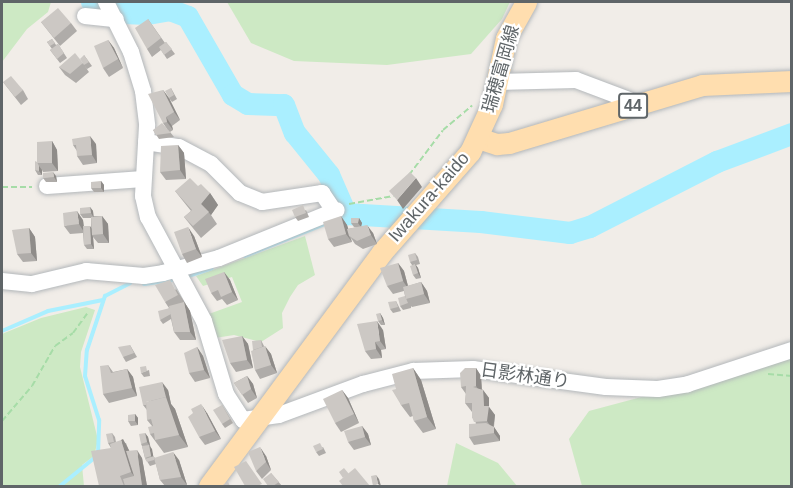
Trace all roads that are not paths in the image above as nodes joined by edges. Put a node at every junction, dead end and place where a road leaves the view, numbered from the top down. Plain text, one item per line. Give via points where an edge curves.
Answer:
1 (106, 2) edge
2 (526, 2) edge
3 (85, 16) dead end
4 (116, 19) junction
5 (792, 81) edge
6 (497, 82) junction
7 (640, 104) junction
8 (478, 138) junction
9 (146, 142) junction
10 (143, 179) junction
11 (47, 186) road end
12 (178, 274) junction
13 (2, 281) edge
14 (792, 350) edge
15 (259, 417) junction
16 (209, 486) edge

1 - 4 street
2 - 6 main road, 瑞穂富岡線 via 506,38
3 - 4 street
4 - 9 street via 143,91
5 - 7 main road, Iwakura-kaido / 44 via 702,85
6 - 7 street via 576,80
6 - 8 main road, 瑞穂富岡線
7 - 8 main road, Iwakura-kaido / 44 via 509,143
8 - 15 main road, Iwakura-kaido via 455,172 401,228
9 - 10 street
9 - 12 street via 179,147 210,164 240,193 262,202 322,193 340,208
10 - 11 street
10 - 12 street via 148,217
12 - 13 street via 77,272 32,284
12 - 15 street via 204,321 234,409 243,420
14 - 15 street, 日影林通り via 688,384 658,389 606,387 473,369 413,371 363,384 279,415
15 - 16 main road, Iwakura-kaido

